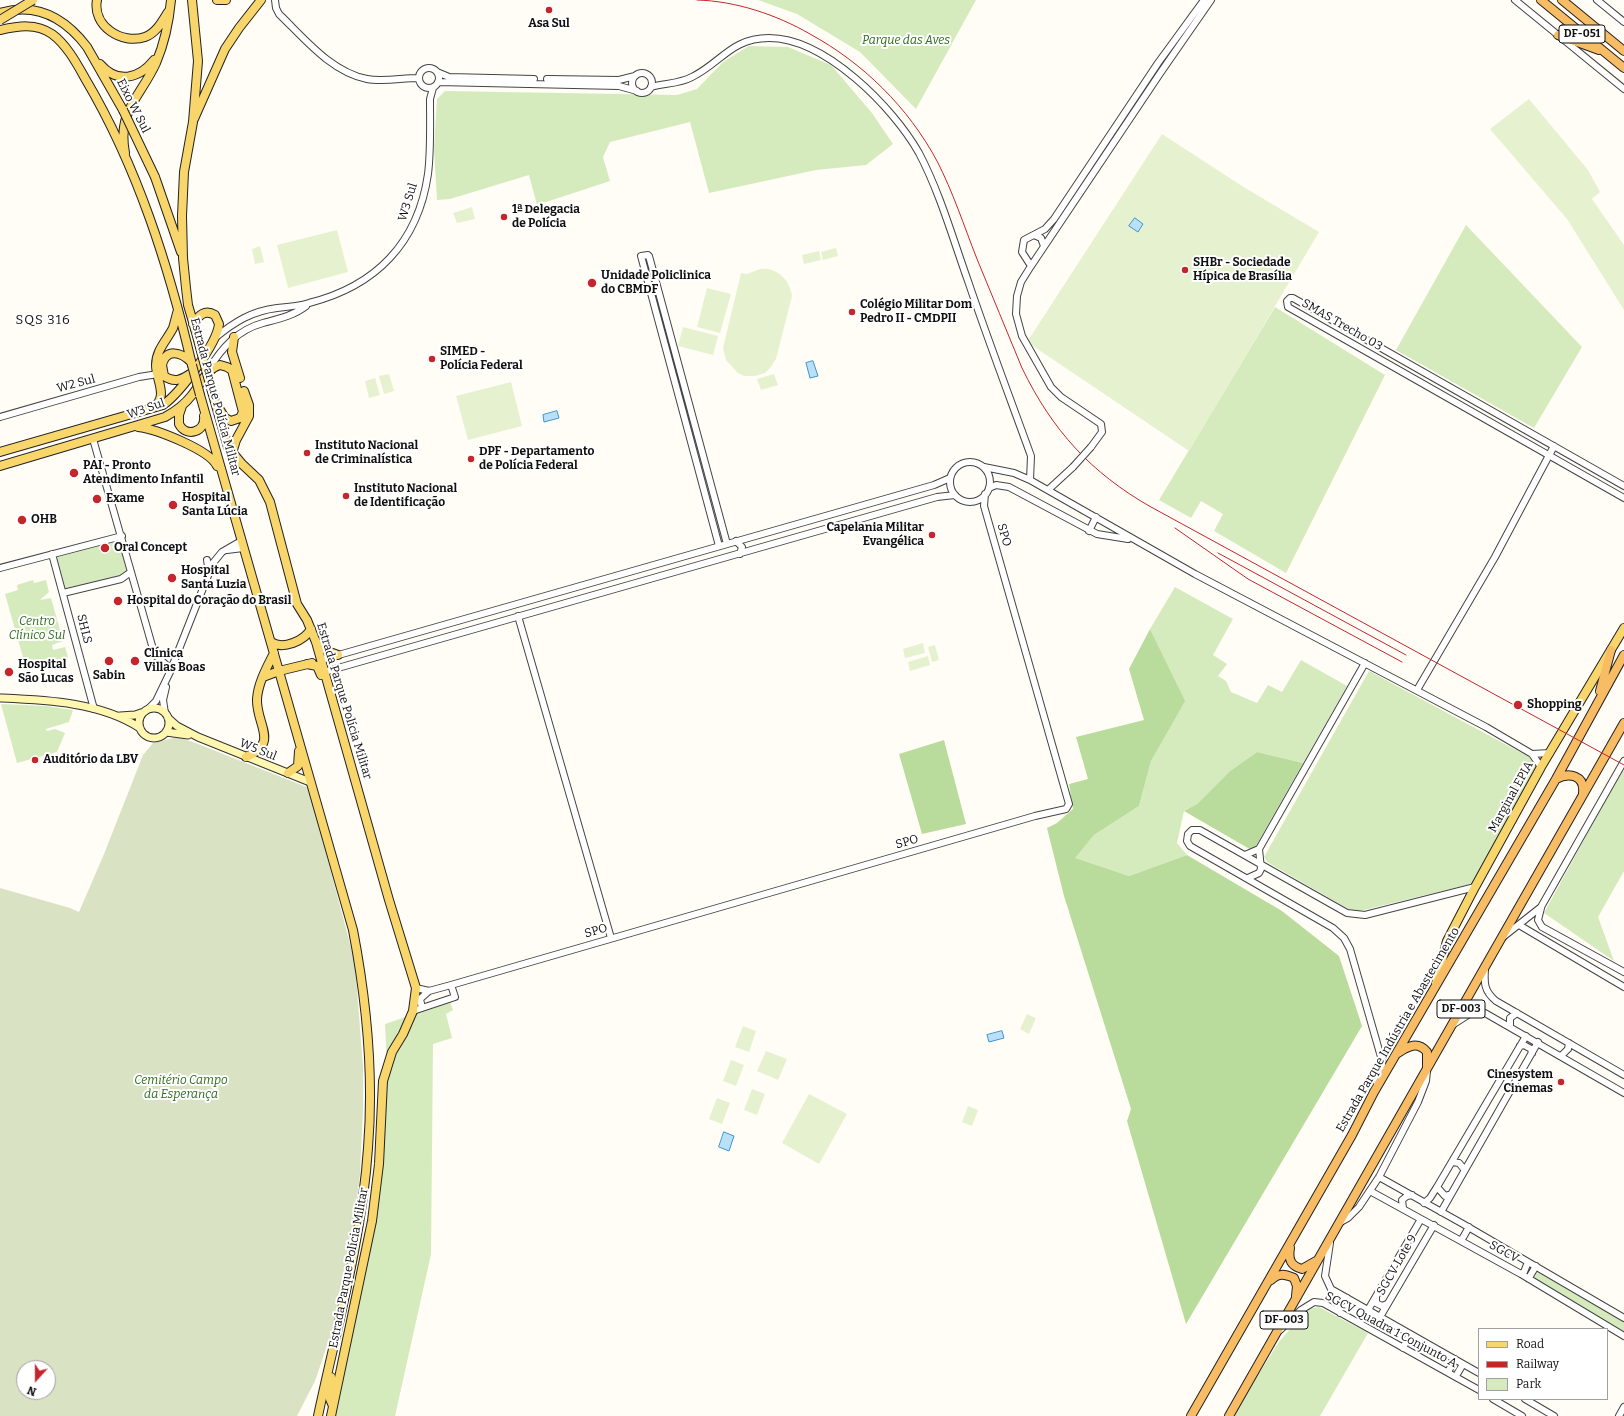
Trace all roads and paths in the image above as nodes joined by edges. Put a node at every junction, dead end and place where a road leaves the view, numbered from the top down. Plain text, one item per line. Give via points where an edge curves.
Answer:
1 (33, 0) edge
2 (97, 0) edge
3 (192, 0) edge
4 (216, 0) edge
5 (226, 0) edge
6 (261, 0) edge
7 (275, 0) edge
8 (1204, 0) edge
9 (1211, 0) edge
10 (1515, 0) edge
11 (1541, 0) edge
12 (1562, 0) edge
13 (1597, 0) edge
14 (171, 4) edge
15 (0, 13) edge
16 (0, 20) edge
17 (1624, 22) edge
18 (0, 30) edge
19 (1558, 35) junction
20 (162, 47) junction
21 (1604, 51) junction
22 (1624, 51) edge
23 (94, 58) junction
24 (1624, 68) edge
25 (437, 72) junction
26 (635, 76) junction
27 (419, 78) junction
28 (651, 79) junction
29 (438, 82) junction
30 (664, 83) junction
31 (651, 87) junction
32 (425, 88) junction
33 (433, 88) junction
34 (1624, 89) edge
35 (637, 91) junction
36 (430, 99) junction
37 (196, 106) junction
38 (127, 161) junction
39 (1034, 235) junction
40 (1044, 246) junction
41 (1038, 255) junction
42 (1026, 257) junction
43 (183, 258) junction
44 (651, 266) junction
45 (1031, 266) junction
46 (644, 267) junction
47 (308, 304) junction
48 (178, 307) junction
49 (194, 326) junction
50 (234, 337) junction
51 (667, 338) junction
52 (214, 339) junction
53 (191, 367) junction
54 (158, 374) junction
55 (206, 374) junction
56 (214, 398) junction
57 (687, 398) junction
58 (680, 400) junction
59 (183, 405) junction
60 (203, 408) junction
61 (1485, 408) junction
62 (151, 410) junction
63 (1480, 416) junction
64 (0, 417) edge
65 (131, 427) junction
66 (74, 432) junction
67 (93, 439) junction
68 (75, 444) junction
69 (1554, 446) junction
70 (0, 452) edge
71 (232, 453) junction
72 (1549, 455) junction
73 (704, 459) junction
74 (697, 460) junction
75 (0, 466) edge
76 (984, 467) junction
77 (223, 476) junction
78 (950, 478) junction
79 (1030, 480) junction
80 (1624, 486) edge
81 (989, 488) junction
82 (1048, 490) junction
83 (986, 494) junction
84 (955, 495) junction
85 (1624, 498) edge
86 (976, 501) junction
87 (868, 503) junction
88 (984, 506) junction
89 (718, 507) junction
90 (710, 513) junction
91 (871, 515) junction
92 (1096, 517) junction
93 (1089, 531) junction
94 (122, 536) junction
95 (1132, 540) junction
96 (736, 541) junction
97 (727, 544) junction
98 (242, 545) junction
99 (719, 546) junction
100 (52, 554) junction
101 (740, 554) junction
102 (674, 559) junction
103 (207, 560) dead end
104 (0, 568) edge
105 (677, 571) junction
106 (131, 572) junction
107 (209, 573) junction
108 (572, 588) junction
109 (63, 593) junction
110 (575, 600) junction
111 (482, 613) junction
112 (518, 616) junction
113 (486, 625) junction
114 (437, 626) junction
115 (1624, 628) edge
116 (311, 629) junction
117 (440, 638) junction
118 (271, 642) junction
119 (316, 642) junction
120 (1611, 650) junction
121 (274, 652) junction
122 (338, 655) junction
123 (1624, 655) edge
124 (160, 659) junction
125 (321, 660) junction
126 (174, 663) junction
127 (1365, 663) junction
128 (307, 664) junction
129 (170, 671) junction
130 (279, 671) junction
131 (324, 672) junction
132 (263, 677) junction
133 (1417, 690) junction
134 (0, 698) edge
135 (1597, 703) junction
136 (94, 709) junction
137 (145, 711) junction
138 (167, 715) junction
139 (116, 716) junction
140 (1624, 723) edge
141 (140, 728) junction
142 (166, 732) junction
143 (198, 737) junction
144 (300, 746) junction
145 (346, 749) junction
146 (1550, 753) junction
147 (1532, 754) junction
148 (246, 757) junction
149 (1624, 761) edge
150 (1541, 767) junction
151 (288, 774) junction
152 (1556, 779) junction
153 (310, 782) junction
154 (1583, 794) junction
155 (1259, 849) junction
156 (1245, 855) junction
157 (1260, 864) junction
158 (1248, 878) junction
159 (1475, 887) junction
160 (1541, 907) junction
161 (1519, 925) junction
162 (1549, 932) junction
163 (1503, 937) junction
164 (611, 938) junction
165 (1545, 940) junction
166 (1486, 965) junction
167 (1624, 972) edge
168 (451, 985) junction
169 (1435, 986) junction
170 (1624, 987) edge
171 (416, 988) junction
172 (429, 991) junction
173 (422, 1008) junction
174 (413, 1011) junction
175 (1517, 1013) junction
176 (1452, 1025) junction
177 (1510, 1025) junction
178 (1526, 1036) junction
179 (1538, 1042) junction
180 (1569, 1043) junction
181 (1520, 1046) junction
182 (1532, 1053) junction
183 (1397, 1054) junction
184 (1561, 1056) junction
185 (1427, 1071) junction
186 (1624, 1075) edge
187 (1374, 1092) junction
188 (1624, 1093) edge
189 (368, 1147) junction
190 (1457, 1153) junction
191 (1469, 1160) junction
192 (1452, 1162) junction
193 (379, 1164) junction
194 (1464, 1169) junction
195 (1379, 1177) junction
196 (1437, 1187) junction
197 (1370, 1191) junction
198 (1449, 1195) junction
199 (1412, 1196) junction
200 (362, 1200) junction
201 (1424, 1203) junction
202 (1404, 1208) junction
203 (1441, 1212) junction
204 (1422, 1219) junction
205 (372, 1221) junction
206 (1339, 1223) junction
207 (1434, 1225) junction
208 (1469, 1227) junction
209 (1332, 1236) junction
210 (1461, 1241) junction
211 (1290, 1243) junction
212 (1320, 1257) junction
213 (1528, 1262) junction
214 (1536, 1266) junction
215 (1520, 1274) junction
216 (1529, 1279) junction
217 (1269, 1282) junction
218 (1376, 1297) junction
219 (1347, 1298) junction
220 (1296, 1299) junction
221 (1387, 1304) junction
222 (1368, 1310) junction
223 (1340, 1313) junction
224 (1380, 1317) junction
225 (1624, 1318) edge
226 (1277, 1333) junction
227 (1410, 1334) junction
228 (1624, 1336) edge
229 (334, 1343) junction
230 (1403, 1348) junction
231 (1455, 1360) junction
232 (1463, 1364) junction
233 (1448, 1372) junction
234 (1478, 1372) edge
235 (1456, 1376) junction
236 (1478, 1389) edge
237 (1495, 1400) edge
238 (1527, 1400) edge
239 (333, 1406) junction
240 (1624, 1407) edge
241 (1621, 1414) edge
242 (318, 1416) edge
243 (330, 1416) edge
244 (1191, 1416) edge
245 (1229, 1416) edge
246 (1522, 1416) edge
247 (1554, 1416) edge

1 - 16 main road, bridge
2 - 14 main road via 98,17 103,25 110,32 134,39 154,32
3 - 37 main road, Estrada Parque Polícia Militar via 198,61
4 - 5 main road
6 - 37 main road via 225,49
7 - 27 street via 279,14 323,56 348,73 368,79
8 - 39 street via 1158,63 1054,219 1045,229
9 - 40 street
10 - 19 street
11 - 21 highway, DF-051
12 - 22 highway, DF-051
13 - 17 street
14 - 20 main road
15 - 23 main road, Eixo W Sul via 30,10 49,14 61,20 74,32
18 - 38 main road via 18,26 37,27 60,41 100,103
19 - 21 highway
19 - 34 street
20 - 23 main road via 149,67 132,77 116,76
20 - 38 main road via 150,75 125,118 123,133
21 - 24 highway, DF-051
23 - 43 main road, Eixo W Sul, bridge via 123,110 155,177
25 - 26 street via 449,77 542,79 619,80
25 - 27 street via 427,68 421,72
25 - 29 street
26 - 28 street via 642,73 649,75
26 - 35 street via 632,84
27 - 32 street via 420,84
28 - 30 street
28 - 31 street
29 - 33 street
29 - 35 street via 619,86
30 - 31 street
30 - 79 street via 675,83 694,76 722,54 741,44 771,38 801,45 825,58 856,79 879,101 900,124 927,170 1030,456
31 - 35 street via 645,92
32 - 33 street
32 - 36 street, W3 Sul
33 - 36 street, W3 Sul
36 - 47 street, W3 Sul via 428,175 419,212 411,231 387,263 373,275
37 - 43 main road, Estrada Parque Polícia Militar via 182,194
38 - 48 main road, Estrada Parque Polícia Militar
39 - 40 street via 1041,238
39 - 42 street via 1026,238 1022,245 1022,252
40 - 41 street
41 - 42 street via 1034,258
41 - 45 street
42 - 45 street
43 - 49 main road, Estrada Parque Polícia Militar via 188,305
44 - 46 street
44 - 46 street via 648,255 641,256
44 - 51 street
45 - 82 street, bridge via 1021,282 1016,302 1016,314 1022,336 1056,393 1101,424 1102,432 1073,467
46 - 51 street
47 - 50 street, W3 Sul via 285,317 252,327
47 - 52 street, W3 Sul via 251,314 234,323
48 - 53 main road, Estrada Parque Polícia Militar
48 - 54 main road via 172,329 159,353 156,364
49 - 52 main road via 202,313 210,312 216,315 220,324
49 - 56 main road, Estrada Parque Polícia Militar, bridge
50 - 55 street, W3 Sul via 223,348
50 - 71 main road via 233,355 249,405 249,413
51 - 57 street
51 - 58 street
52 - 53 main road, W3 Sul
53 - 60 main road, Estrada Parque Polícia Militar, bridge
53 - 62 main road, W3 Sul via 182,388 172,399
54 - 62 main road via 161,398
54 - 64 street, W2 Sul
55 - 56 main road via 220,364 232,370 242,403 242,416 234,421 225,418
55 - 59 main road, W3 Sul
56 - 71 main road, Estrada Parque Polícia Militar
57 - 58 street
57 - 73 street
58 - 74 street
59 - 60 main road via 178,424 190,432 197,431 203,426
59 - 65 main road, W3 Sul via 165,416
60 - 77 main road, Estrada Parque Polícia Militar
61 - 63 street
61 - 63 street, SMAS Trecho 03 via 1293,298 1288,299 1288,307
61 - 69 street, SMAS Trecho 03
62 - 66 main road, W3 Sul
63 - 72 street, SMAS Trecho 03
65 - 67 main road, W3 Sul
65 - 77 main road via 156,431 211,456
66 - 68 main road via 77,436
66 - 70 main road, W3 Sul
67 - 68 main road, W3 Sul
67 - 94 street
68 - 75 main road, W3 Sul
69 - 72 street
69 - 80 street, SMAS Trecho 03
71 - 116 main road, Estrada Parque Polícia Militar via 263,486 270,502 297,604
72 - 85 street, SMAS Trecho 03
72 - 133 street via 1495,557
73 - 74 street
73 - 89 street
74 - 90 street
76 - 78 street via 974,462 963,462 954,468
76 - 79 street via 1014,473
76 - 81 street via 989,477
77 - 98 main road, Estrada Parque Polícia Militar
78 - 84 street via 951,490
78 - 87 street via 934,485
79 - 82 street
81 - 83 street
81 - 93 street via 996,485 1009,487
82 - 92 street
83 - 86 street
83 - 88 street, SPO
84 - 86 street via 965,501
84 - 91 street via 937,497
86 - 88 street
87 - 91 street
87 - 96 street
88 - 164 street, SPO via 1054,746 1068,807
89 - 90 street
89 - 97 street
90 - 99 street
91 - 101 street
92 - 93 street
92 - 95 street
93 - 95 street via 1102,536
94 - 100 street
94 - 106 street
95 - 127 street
96 - 97 street
96 - 101 street via 742,547
97 - 99 street
98 - 107 street via 226,550 217,558
98 - 118 main road, Estrada Parque Polícia Militar
99 - 102 street
100 - 104 street
100 - 109 street, SHLS
101 - 105 street
102 - 105 street via 673,566
102 - 108 street
103 - 107 street
105 - 110 street
106 - 109 street via 121,579
106 - 124 street via 155,655
107 - 126 street
108 - 110 street via 577,593
108 - 111 street
109 - 136 street, SHLS
110 - 112 street
111 - 113 street
111 - 114 street
112 - 113 street
112 - 164 street
113 - 117 street
114 - 117 street via 435,634
114 - 122 street
115 - 120 main road, Marginal EPIA
116 - 118 main road via 306,636 296,641 282,645
116 - 119 main road, Estrada Parque Polícia Militar
117 - 131 street
118 - 121 main road, Estrada Parque Polícia Militar
119 - 122 main road via 327,651
119 - 125 main road, Estrada Parque Polícia Militar
120 - 135 highway
120 - 146 main road, Marginal EPIA
121 - 130 main road, Estrada Parque Polícia Militar
121 - 132 main road
122 - 125 street
123 - 135 highway, Estrada Parque Indústria e Abastecimento / DF-003
124 - 126 street
124 - 129 street
125 - 128 main road
125 - 131 main road, Estrada Parque Polícia Militar
126 - 129 street
127 - 133 street
127 - 155 street
128 - 130 main road
128 - 145 main road via 316,665 318,668 339,736
129 - 137 street via 156,701
129 - 138 street via 164,695
130 - 132 main road
130 - 144 main road, Estrada Parque Polícia Militar
131 - 145 main road, Estrada Parque Polícia Militar
132 - 148 main road via 257,699 264,743 257,752
133 - 147 street
134 - 136 main road
135 - 152 highway, Estrada Parque Indústria e Abastecimento / DF-003
136 - 139 main road
137 - 138 main road via 156,708
137 - 139 main road via 130,716
137 - 141 main road via 140,720
138 - 142 main road via 169,725
138 - 143 main road, W5 Sul via 178,726
139 - 141 main road
140 - 154 highway, DF-003
141 - 142 main road via 151,738 158,738
142 - 143 main road, W5 Sul
143 - 148 main road, W5 Sul
144 - 151 main road via 298,766
144 - 153 main road, Estrada Parque Polícia Militar
145 - 171 main road, Estrada Parque Polícia Militar
146 - 147 street
146 - 150 main road, Marginal EPIA
147 - 150 street
148 - 151 main road, W5 Sul
149 - 160 street
150 - 159 main road, Marginal EPIA
151 - 153 main road, W5 Sul
152 - 154 highway via 1566,775 1576,776 1583,784
152 - 169 highway, Estrada Parque Indústria e Abastecimento / DF-003
153 - 189 main road, Estrada Parque Polícia Militar via 353,930 364,987 370,1043
154 - 163 highway, DF-003
155 - 156 street
155 - 157 street
156 - 157 street
156 - 158 street via 1200,830 1192,830 1187,837 1190,846
157 - 158 street via 1259,873
157 - 159 street via 1347,913 1365,915
158 - 187 street via 1333,928 1344,938 1350,950 1381,1057 1382,1065
159 - 169 main road, Marginal EPIA via 1447,940
160 - 161 street
160 - 162 street via 1538,920 1542,928
161 - 163 street
161 - 165 street
162 - 165 street
162 - 167 street
163 - 166 highway, DF-003
164 - 168 street, SPO
165 - 170 street
166 - 175 street via 1484,983 1487,992 1496,1001
166 - 176 highway, DF-003
168 - 172 street, SPO
168 - 173 street via 455,997
169 - 183 highway, Estrada Parque Indústria e Abastecimento / DF-003
171 - 172 street, SPO
171 - 174 main road, Estrada Parque Polícia Militar
172 - 173 street via 420,999
173 - 174 street
174 - 193 main road, Estrada Parque Polícia Militar via 392,1052 383,1081
175 - 177 street via 1510,1018
175 - 180 street
176 - 177 street via 1467,1015 1481,1012
176 - 185 highway, DF-003
177 - 178 street
178 - 179 street
178 - 181 street
179 - 182 street
179 - 184 street
180 - 184 street via 1568,1049
180 - 186 street
181 - 182 street via 1528,1047
181 - 190 street
182 - 191 street
183 - 185 highway via 1413,1045 1424,1048 1428,1058
183 - 187 highway, Estrada Parque Indústria e Abastecimento / DF-003
184 - 188 street
185 - 195 street via 1418,1102
185 - 206 highway, DF-003
187 - 211 highway, Estrada Parque Indústria e Abastecimento / DF-003
189 - 193 main road via 371,1168
189 - 200 main road, Estrada Parque Polícia Militar
190 - 191 street
190 - 192 street
191 - 194 street
192 - 194 street via 1459,1163
192 - 196 street
193 - 205 main road, Estrada Parque Polícia Militar
194 - 198 street
195 - 197 street
195 - 199 street, SGCV
196 - 198 street via 1445,1196
196 - 201 street
197 - 202 street, SGCV
197 - 206 street via 1359,1207
198 - 203 street
199 - 201 street, SGCV
199 - 202 street via 1402,1200
200 - 205 main road via 367,1198 371,1201
200 - 229 main road, Estrada Parque Polícia Militar
201 - 203 street, SGCV
202 - 204 street, SGCV
203 - 208 street, SGCV
204 - 207 street, SGCV
204 - 218 street, SGCV Lote 9
205 - 239 main road, Estrada Parque Polícia Militar
206 - 209 highway, DF-003
207 - 210 street, SGCV
207 - 221 street, SGCV Lote 9
208 - 210 street
208 - 213 street, SGCV
209 - 212 highway, DF-003
209 - 219 street, SGCV Quadra 1 Conjunto A via 1325,1276 1331,1289
210 - 215 street, SGCV
211 - 212 highway via 1289,1259 1294,1267 1308,1267
211 - 217 highway, Estrada Parque Indústria e Abastecimento / DF-003
212 - 220 highway, DF-003
213 - 214 street, SGCV
213 - 215 street via 1524,1272
214 - 216 street
214 - 225 street, SGCV
215 - 216 street, SGCV
216 - 228 street, SGCV
217 - 220 highway via 1277,1275 1285,1274 1294,1278 1297,1286
217 - 244 highway, Estrada Parque Indústria e Abastecimento / DF-003
218 - 221 street via 1376,1303 1382,1306
218 - 222 street, SGCV Lote 9
219 - 222 street, SGCV Quadra 1 Conjunto A
219 - 223 street via 1338,1306
220 - 226 highway, DF-003
221 - 224 street, SGCV Lote 9
222 - 224 street, SGCV Quadra 1 Conjunto A
223 - 226 street, SGCV Quadra 1 Conjunto A via 1323,1303 1314,1302 1301,1310
223 - 230 street, SGCV Quadra 1 Conjunto A
224 - 227 street, SGCV Quadra 1 Conjunto A
226 - 245 highway, DF-003
227 - 230 street
227 - 231 street, SGCV Quadra 1 Conjunto A
229 - 239 main road via 329,1392
229 - 242 main road, Estrada Parque Polícia Militar
230 - 233 street, SGCV Quadra 1 Conjunto A
231 - 232 street, SGCV Quadra 1 Conjunto A
231 - 233 street
232 - 234 street, SGCV Quadra 1 Conjunto A
232 - 235 street
233 - 235 street, SGCV Quadra 1 Conjunto A
235 - 236 street, SGCV Quadra 1 Conjunto A
237 - 246 street
238 - 247 street
239 - 243 main road, Estrada Parque Polícia Militar
240 - 241 street

